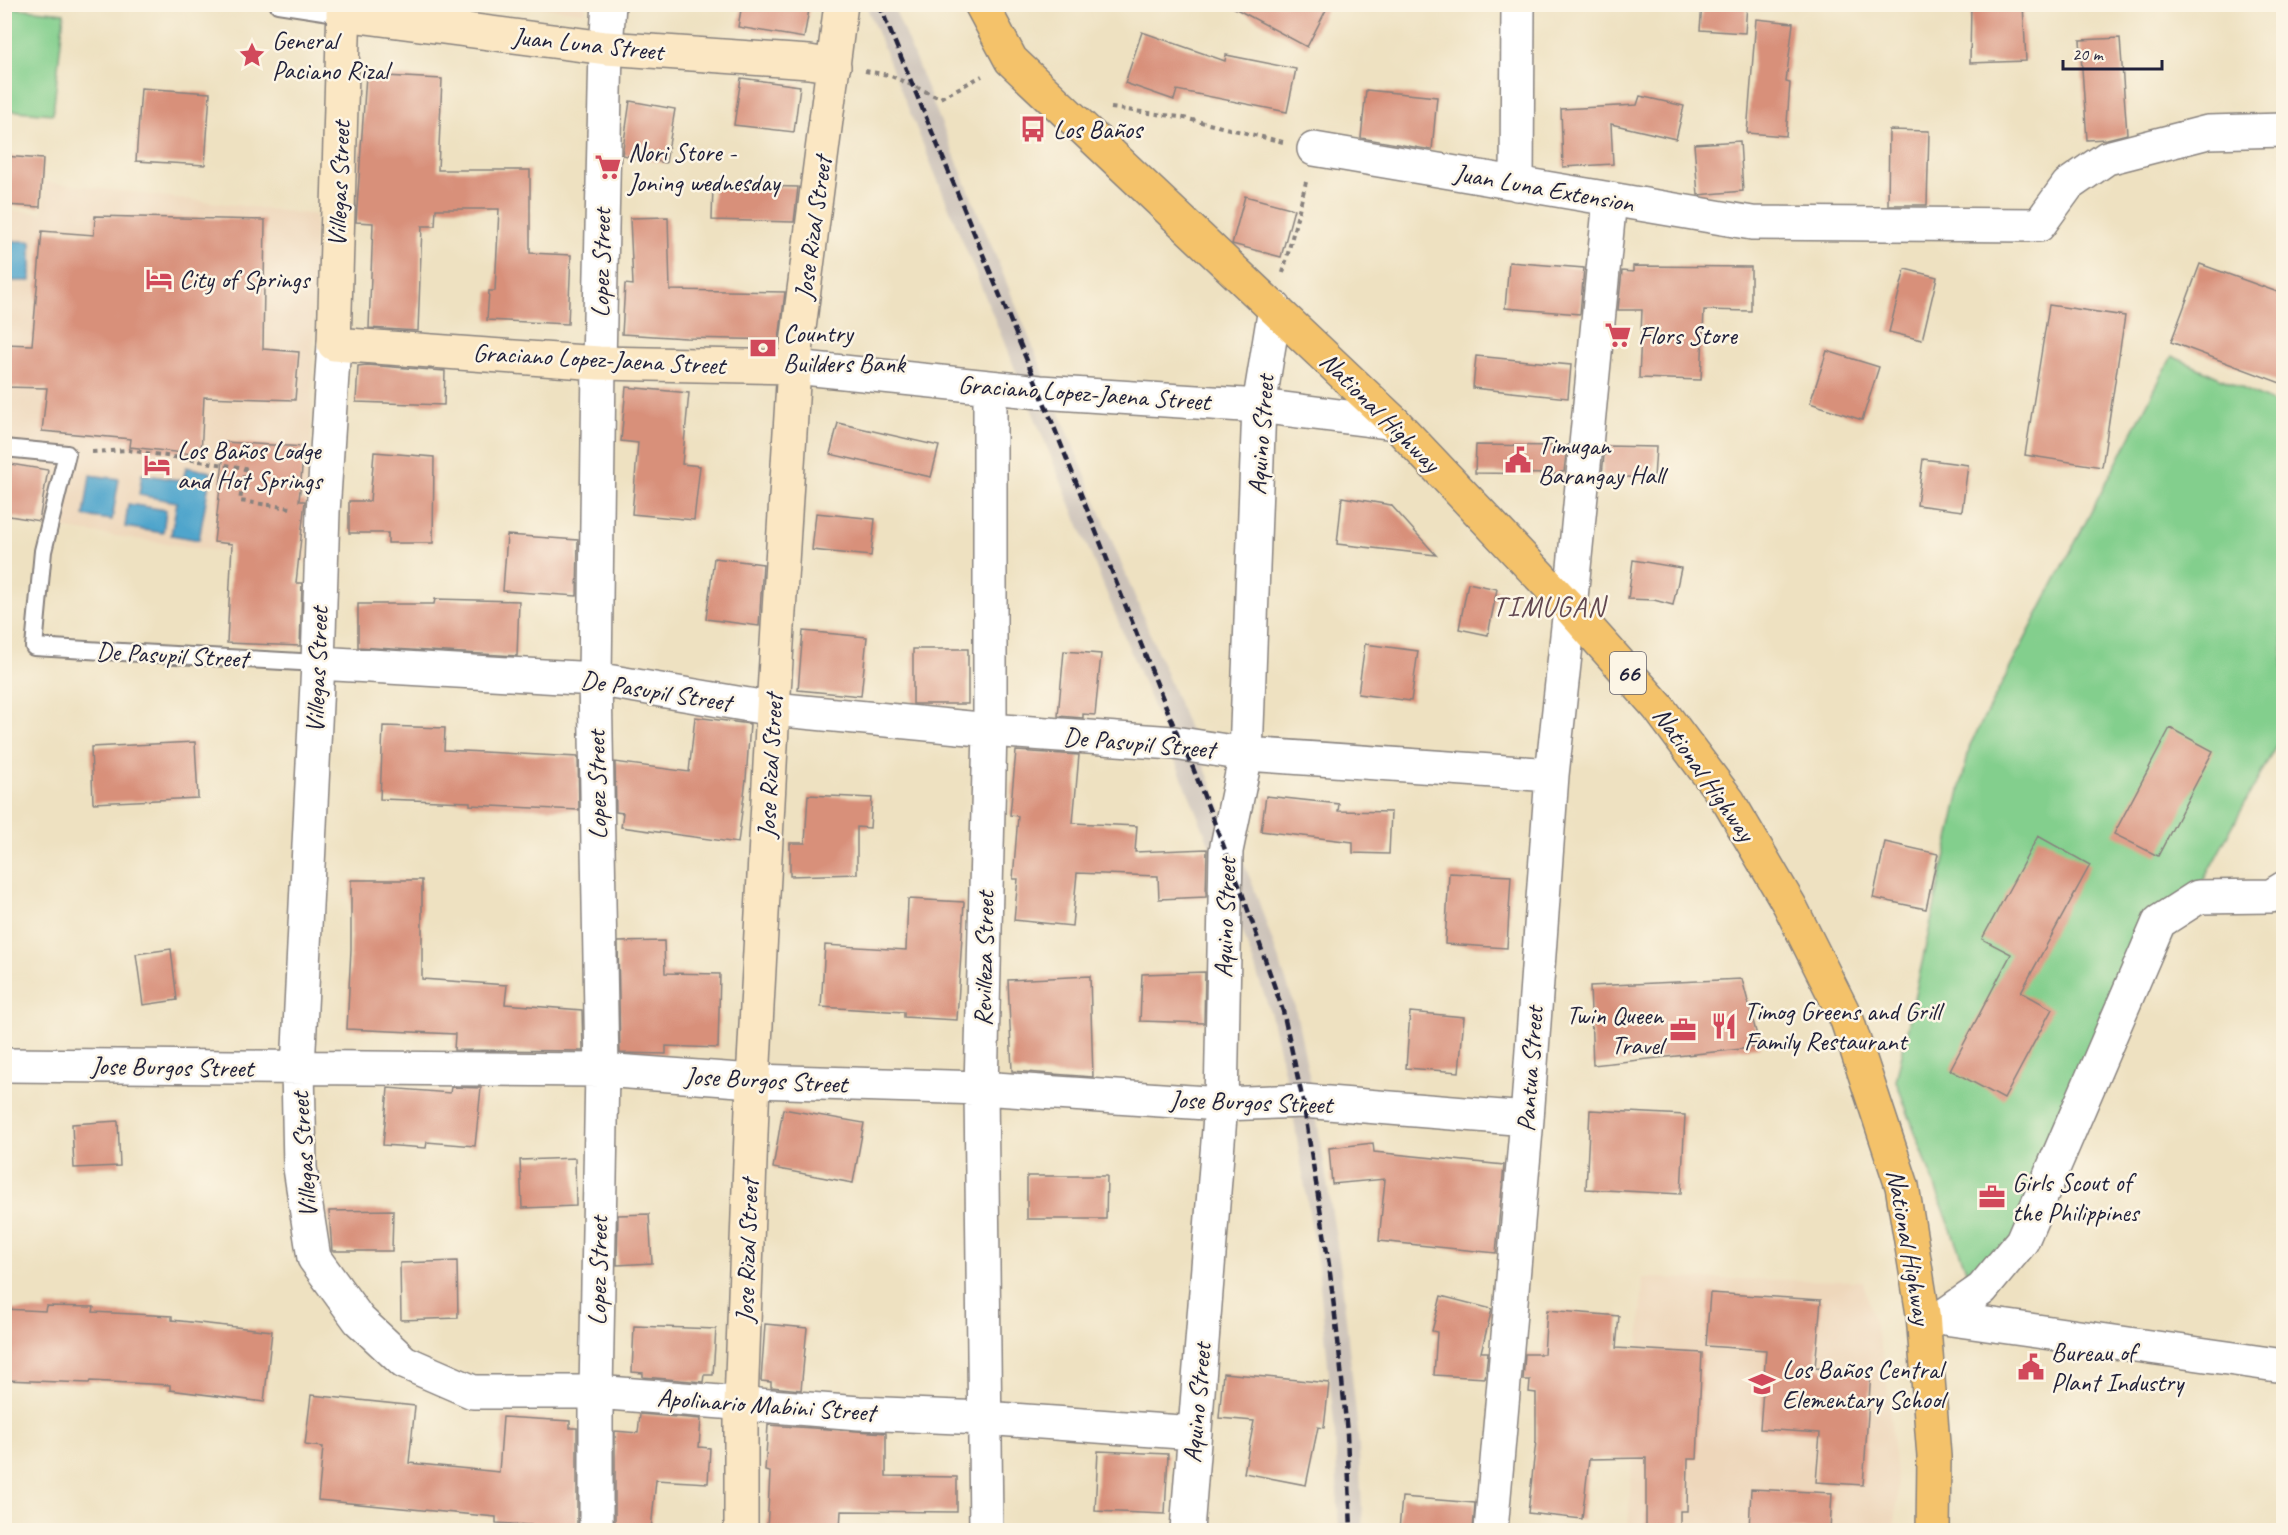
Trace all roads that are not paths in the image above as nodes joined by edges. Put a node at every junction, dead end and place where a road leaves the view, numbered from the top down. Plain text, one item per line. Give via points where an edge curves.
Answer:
1 (278, 4) edge
2 (609, 4) edge
3 (841, 4) edge
4 (981, 4) edge
5 (1518, 4) edge
6 (343, 9) edge
7 (606, 48) junction
8 (834, 66) junction
9 (2283, 130) edge
10 (1314, 149) road end
11 (1517, 184) junction
12 (1610, 199) junction
13 (1275, 308) junction
14 (334, 344) junction
15 (598, 363) junction
16 (794, 367) junction
17 (990, 387) junction
18 (1259, 406) junction
19 (1395, 423) junction
20 (4, 448) edge
21 (1570, 608) junction
22 (318, 663) junction
23 (596, 679) junction
24 (773, 709) junction
25 (990, 730) junction
26 (1246, 754) junction
27 (1552, 775) junction
28 (2283, 888) edge
29 (4, 1065) edge
30 (298, 1068) junction
31 (602, 1070) junction
32 (753, 1081) junction
33 (981, 1088) junction
34 (1221, 1104) junction
35 (1527, 1119) junction
36 (1932, 1316) junction
37 (359, 1320) joint
38 (2283, 1366) edge
39 (596, 1392) junction
40 (741, 1403) junction
41 (984, 1418) junction
42 (1195, 1433) junction
43 (596, 1530) edge
44 (741, 1530) edge
45 (986, 1530) edge
46 (1187, 1530) edge
47 (1491, 1530) edge
48 (1933, 1530) edge

1 - 6 lane
2 - 7 street, Lopez Street
3 - 8 main road, Jose Rizal Street
4 - 13 main road, National Highway / 66 via 1011,60
5 - 11 street
6 - 7 main road, Juan Luna Street
6 - 14 main road, Villegas Street
7 - 8 main road, Juan Luna Street
7 - 15 street, Lopez Street
8 - 16 main road, Jose Rizal Street
9 - 12 street, Juan Luna Extension via 2208,132 2108,158 2068,185 2039,225 1752,223
10 - 11 street, Juan Luna Extension
11 - 12 street, Juan Luna Extension
12 - 21 street, Pantua Street
13 - 18 street, Aquino Street
13 - 19 main road, National Highway / 66
14 - 15 main road, Graciano Lopez-Jaena Street
14 - 22 street, Villegas Street
15 - 16 main road, Graciano Lopez-Jaena Street
15 - 23 street, Lopez Street
16 - 17 street, Graciano Lopez-Jaena Street
16 - 24 main road, Jose Rizal Street
17 - 18 street, Graciano Lopez-Jaena Street
17 - 25 street, Revilleza Street
18 - 19 street, Graciano Lopez-Jaena Street
18 - 26 street, Aquino Street
19 - 21 main road, National Highway / 66
20 - 22 lane, De Pasupil Street via 67,454 42,551 34,647
21 - 27 street, Pantua Street
21 - 36 main road, National Highway / 66 via 1658,707 1729,802 1790,906 1847,1020 1902,1186
22 - 23 street, De Pasupil Street
22 - 30 street, Villegas Street
23 - 24 street, De Pasupil Street
23 - 31 street, Lopez Street
24 - 25 street, De Pasupil Street
24 - 32 main road, Jose Rizal Street
25 - 26 street, De Pasupil Street via 1174,743
25 - 33 street, Revilleza Street
26 - 27 street, De Pasupil Street
26 - 34 street, Aquino Street via 1226,851
27 - 35 street, Pantua Street
28 - 36 street via 2271,896 2198,897 2159,922 2022,1241 1982,1289
29 - 30 street, Jose Burgos Street
30 - 31 street, Jose Burgos Street
30 - 37 street, Villegas Street via 300,1168 314,1258
31 - 32 street, Jose Burgos Street
31 - 39 street, Lopez Street
32 - 33 street, Jose Burgos Street
32 - 40 main road, Jose Rizal Street
33 - 34 street, Jose Burgos Street
33 - 41 street, Revilleza Street
34 - 35 street, Jose Burgos Street via 1303,1101
34 - 42 street, Aquino Street
35 - 47 street, Pantua Street
36 - 38 street
36 - 48 main road, National Highway / 66
37 - 39 street, Apolinario Mabini Street via 404,1362 473,1392
39 - 40 street, Apolinario Mabini Street
39 - 43 street, Lopez Street
40 - 41 street, Apolinario Mabini Street
40 - 44 main road, Jose Rizal Street
41 - 42 street, Apolinario Mabini Street
41 - 45 street, Revilleza Street
42 - 46 street, Aquino Street

